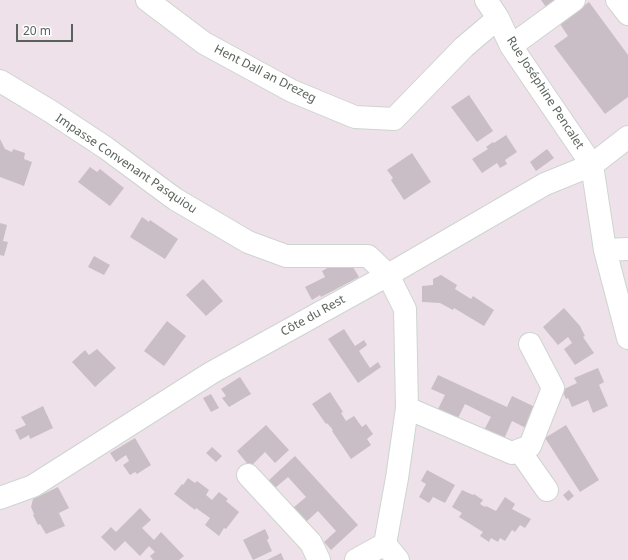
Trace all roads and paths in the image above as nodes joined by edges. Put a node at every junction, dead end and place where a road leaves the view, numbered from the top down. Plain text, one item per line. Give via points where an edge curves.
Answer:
1 (147, 0) edge
2 (486, 0) edge
3 (574, 0) edge
4 (617, 0) edge
5 (628, 14) edge
6 (498, 18) junction
7 (511, 46) junction
8 (0, 81) edge
9 (628, 137) edge
10 (592, 165) junction
11 (628, 249) edge
12 (605, 250) junction
13 (388, 275) junction
14 (628, 338) edge
15 (530, 344) dead end
16 (407, 408) junction
17 (520, 450) junction
18 (248, 475) dead end
19 (547, 490) dead end
20 (0, 498) edge
21 (392, 552) edge
22 (319, 560) edge
23 (356, 560) edge

1 - 6 street, Hent Dall an Drezeg via 204,43 292,91 355,117 394,119 464,47
2 - 6 street, Rue Joséphine Pencalet
3 - 7 street
4 - 5 street
6 - 7 street, Rue Joséphine Pencalet
7 - 10 street, Rue Joséphine Pencalet
8 - 13 street, Impasse Convenant Pasquiou via 106,148 175,199 248,242 286,256 368,256
9 - 10 street, Côte du Rest
10 - 12 street
10 - 13 street, Côte du Rest via 545,184
11 - 12 street
12 - 14 street
13 - 16 street, Impasse Convenant Pasquiou via 405,309
13 - 20 street, Côte du Rest via 211,373 33,486
15 - 17 street via 553,388 530,446
16 - 17 street via 512,453
16 - 21 street, Impasse Convenant Pasquiou via 397,478
17 - 19 street
18 - 22 street via 311,543
21 - 23 street

